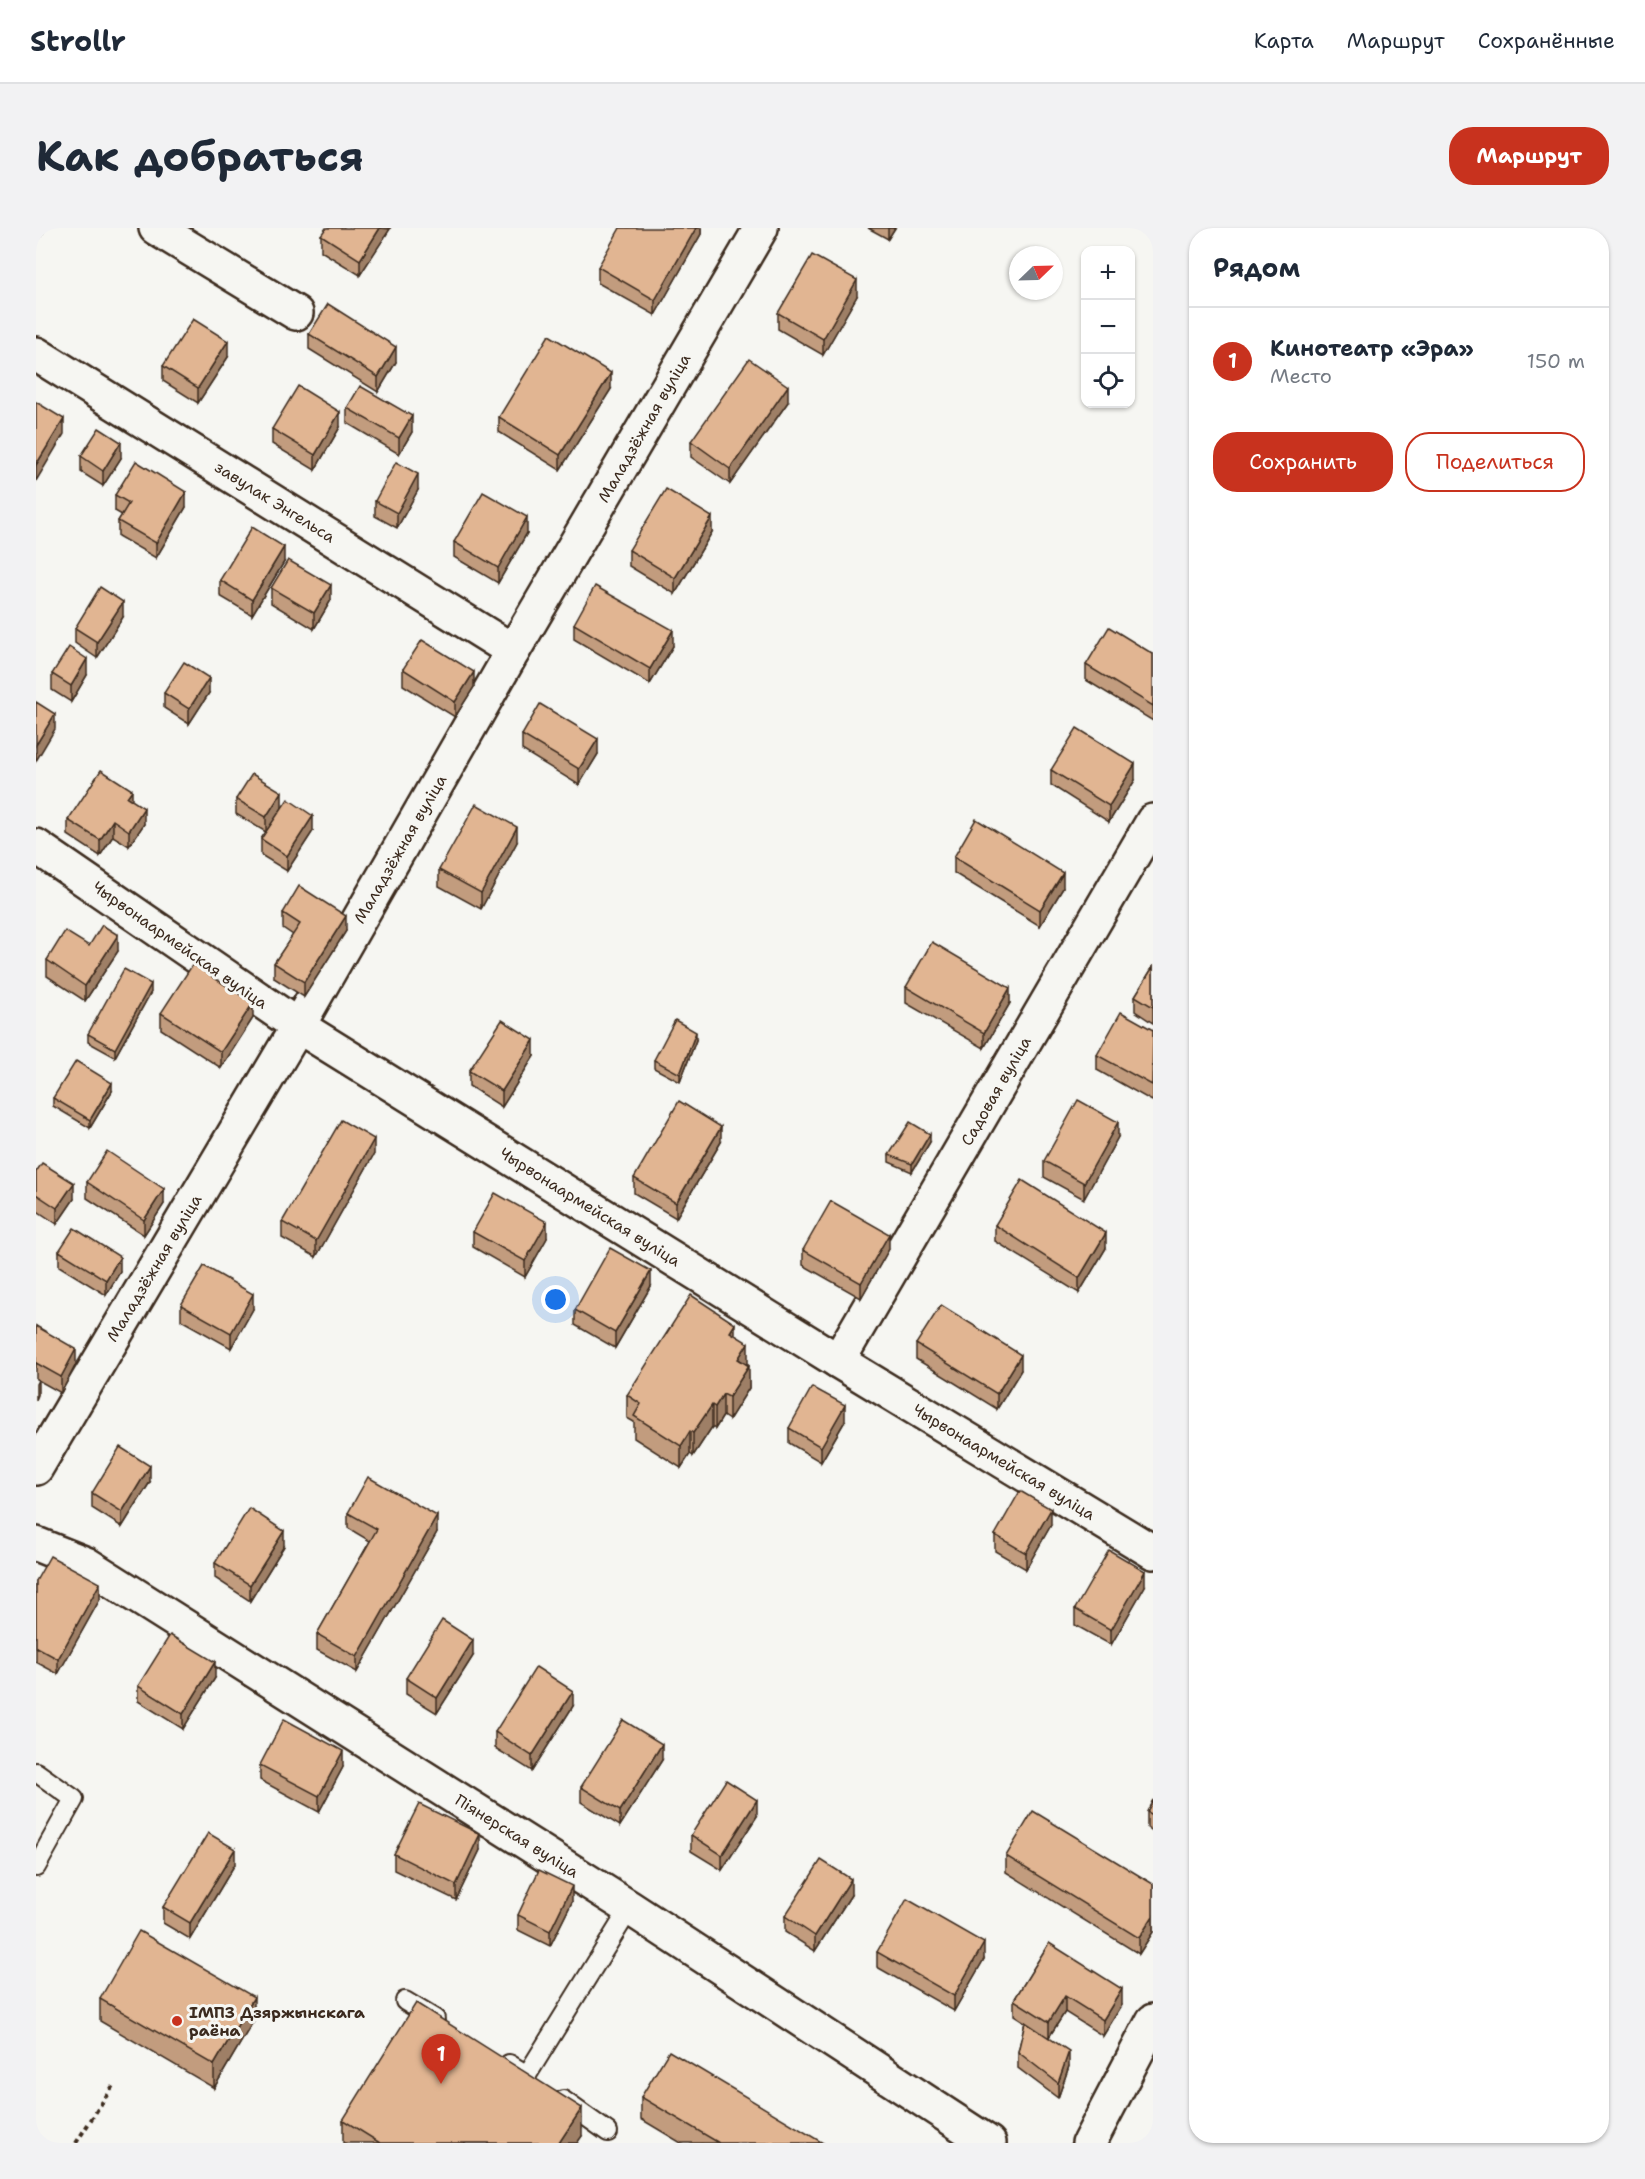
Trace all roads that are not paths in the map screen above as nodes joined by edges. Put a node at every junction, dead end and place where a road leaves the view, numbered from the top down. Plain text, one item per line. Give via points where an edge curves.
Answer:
1 (156, 228) edge
2 (761, 228) edge
3 (296, 314) dead end
4 (36, 354) edge
5 (513, 651) junction
6 (1153, 821) edge
7 (36, 846) edge
8 (298, 1026) junction
9 (838, 1361) junction
10 (36, 1468) edge
11 (36, 1544) edge
12 (1153, 1552) edge
13 (36, 1772) edge
14 (36, 1867) edge
15 (630, 1908) junction
16 (405, 2001) dead end
17 (1153, 2021) edge
18 (446, 2025) edge
19 (497, 2057) edge
20 (527, 2075) junction
21 (608, 2132) dead end
22 (989, 2143) edge
23 (1089, 2143) edge

1 - 3 street
2 - 5 street, Маладзёжная вуліца
4 - 5 street, завулак Энгельса
5 - 8 street, Маладзёжная вуліца
6 - 9 street, Садовая вуліца
7 - 8 street, Чырвонаармейская вуліца
8 - 9 street, Чырвонаармейская вуліца
8 - 10 street, Маладзёжная вуліца
9 - 12 street, Чырвонаармейская вуліца
11 - 15 street, Піянерская вуліца via 86,1564
13 - 14 lane via 74,1799
15 - 20 lane
15 - 22 street, Піянерская вуліца
16 - 18 lane
17 - 23 street
19 - 20 lane
20 - 21 lane

